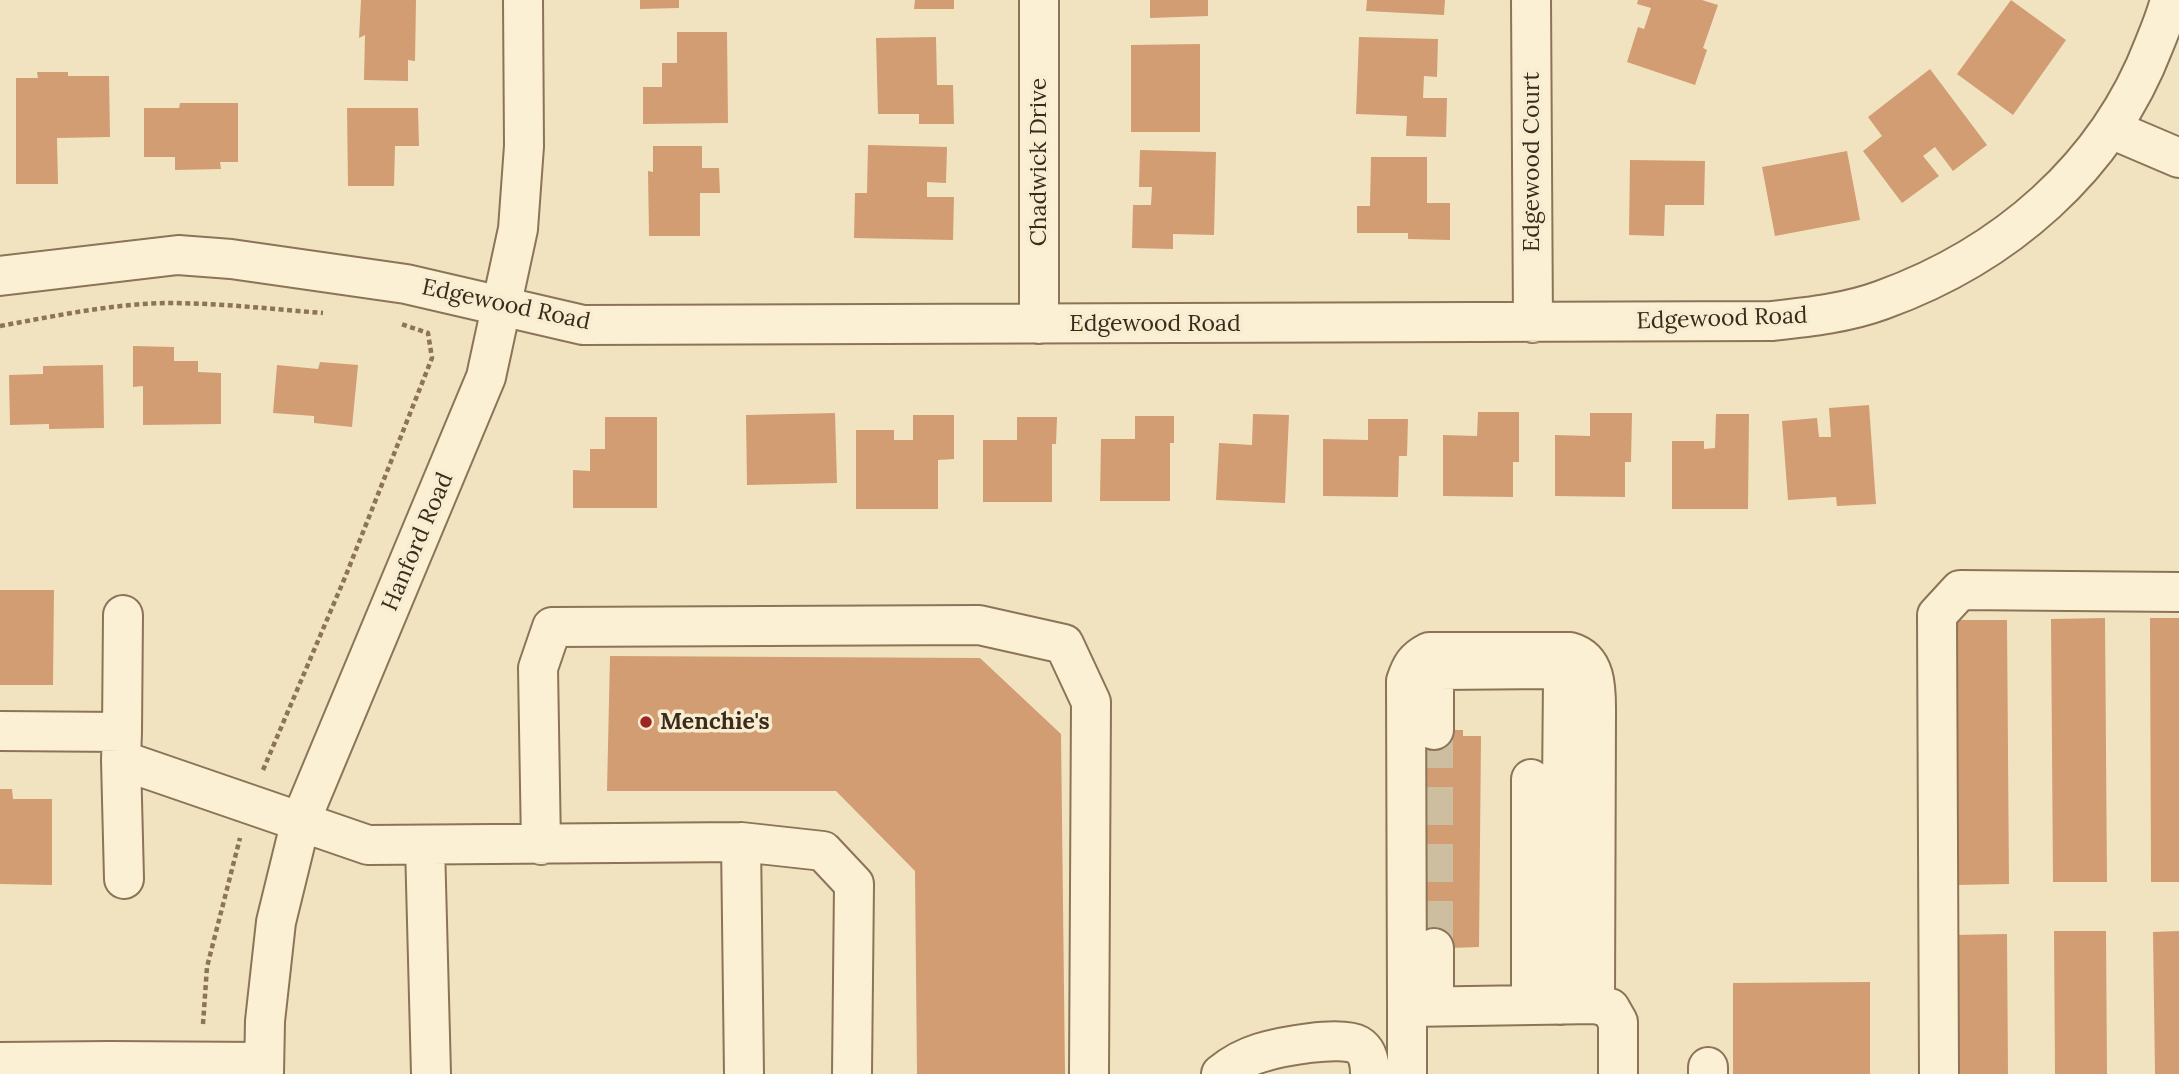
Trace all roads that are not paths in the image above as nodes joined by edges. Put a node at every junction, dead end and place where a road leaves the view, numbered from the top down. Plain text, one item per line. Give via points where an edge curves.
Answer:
1 (523, 0) edge
2 (1039, 0) edge
3 (1531, 0) edge
4 (2170, 0) edge
5 (2111, 129) junction
6 (2179, 158) edge
7 (0, 276) edge
8 (501, 306) junction
9 (1533, 323) junction
10 (1039, 324) junction
11 (2179, 592) edge
12 (123, 615) dead end
13 (1434, 730) tunnel mouth
14 (0, 731) edge
15 (122, 746) junction
16 (1531, 779) dead end
17 (301, 820) junction
18 (741, 842) junction
19 (425, 845) junction
20 (541, 845) junction
21 (124, 879) dead end
22 (1434, 948) tunnel mouth
23 (1562, 1005) junction
24 (1420, 1006) junction
25 (0, 1062) edge
26 (109, 1068) edge
27 (264, 1068) edge
28 (431, 1074) edge
29 (744, 1074) edge
30 (852, 1074) edge
31 (1089, 1074) edge
32 (1222, 1074) edge
33 (1370, 1074) edge
34 (1407, 1074) edge
35 (1618, 1074) edge
36 (1939, 1074) edge

1 - 8 street, Hanford Road via 524,146 518,229
2 - 10 street, Chadwick Drive
3 - 9 street, Edgewood Court
4 - 5 street, Edgewood Road via 2143,73
5 - 6 street
5 - 9 street, Edgewood Road via 2065,186 2002,240 1944,275 1880,301 1827,315 1772,321
7 - 8 street, Edgewood Road via 178,255 406,284
8 - 10 street, Edgewood Road via 583,325
8 - 17 street, Hanford Road via 486,377
9 - 10 street, Edgewood Road
11 - 36 street via 1959,590 1937,615
12 - 15 street
13 - 23 street via 1434,675 1439,670 1549,669 1563,680
14 - 15 street
15 - 17 street via 249,803
15 - 21 street
16 - 23 street
17 - 19 street via 368,845
17 - 27 street, Hanford Road via 276,922
18 - 20 street
18 - 29 street
18 - 30 street via 823,851 855,884
19 - 20 street
19 - 28 street
20 - 31 street via 538,668 552,627 979,625 1064,644 1091,702
22 - 24 street
23 - 24 street
23 - 24 street via 1596,706 1594,675 1578,654 1570,652 1429,652 1418,657 1406,681
23 - 35 street via 1610,1009 1618,1022
24 - 34 street
25 - 26 street
26 - 27 street via 201,1061
32 - 33 street via 1259,1053 1345,1041 1365,1052

